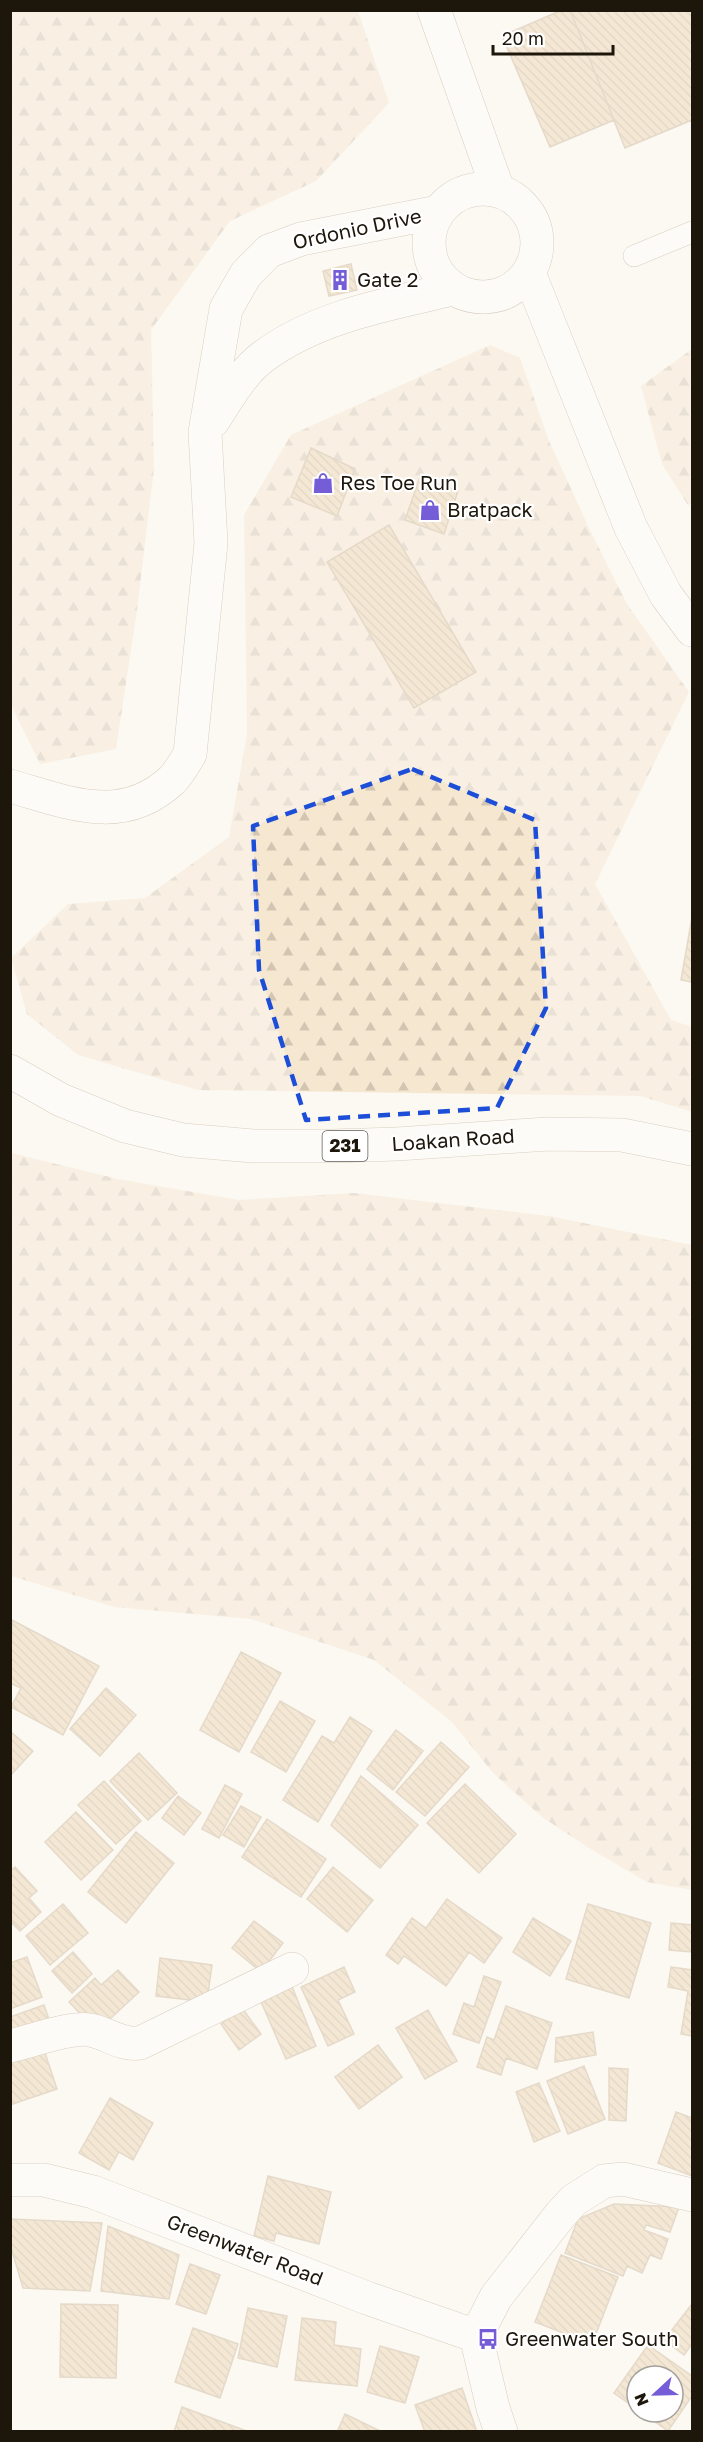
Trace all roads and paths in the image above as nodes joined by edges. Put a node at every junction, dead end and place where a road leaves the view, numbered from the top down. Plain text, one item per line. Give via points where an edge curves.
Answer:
1 (434, 10) edge
2 (498, 190) junction
3 (438, 212) junction
4 (693, 232) edge
5 (634, 256) dead end
6 (529, 273) junction
7 (453, 289) junction
8 (205, 432) junction
9 (693, 630) edge
10 (10, 786) edge
11 (10, 1071) edge
12 (693, 1149) edge
13 (292, 1969) dead end
14 (10, 2046) edge
15 (10, 2180) edge
16 (693, 2195) edge
17 (476, 2336) junction
18 (501, 2432) edge

1 - 2 street
2 - 3 street, Ordonio Drive via 465,191
2 - 6 street via 526,210 534,224 538,241
3 - 7 street, Ordonio Drive via 431,227 430,252 440,277
3 - 8 street, Ordonio Drive via 302,239 269,251 246,274 225,309
4 - 5 lane
6 - 7 street via 503,295 469,296
6 - 9 street via 631,528 666,595
7 - 8 street via 356,313 307,332 263,356 239,381
8 - 10 street, Ordonio Drive via 211,543 190,754 173,779 146,799 117,808 79,806
11 - 12 street, Loakan Road / 231 via 61,1100 125,1126 183,1140 253,1146 332,1146 548,1134 622,1135
13 - 14 street via 140,2043 128,2044 90,2030 76,2030
15 - 17 street, Greenwater Road via 44,2180 93,2192
16 - 17 street via 623,2179 604,2181 586,2191 561,2214 496,2297
17 - 18 street

